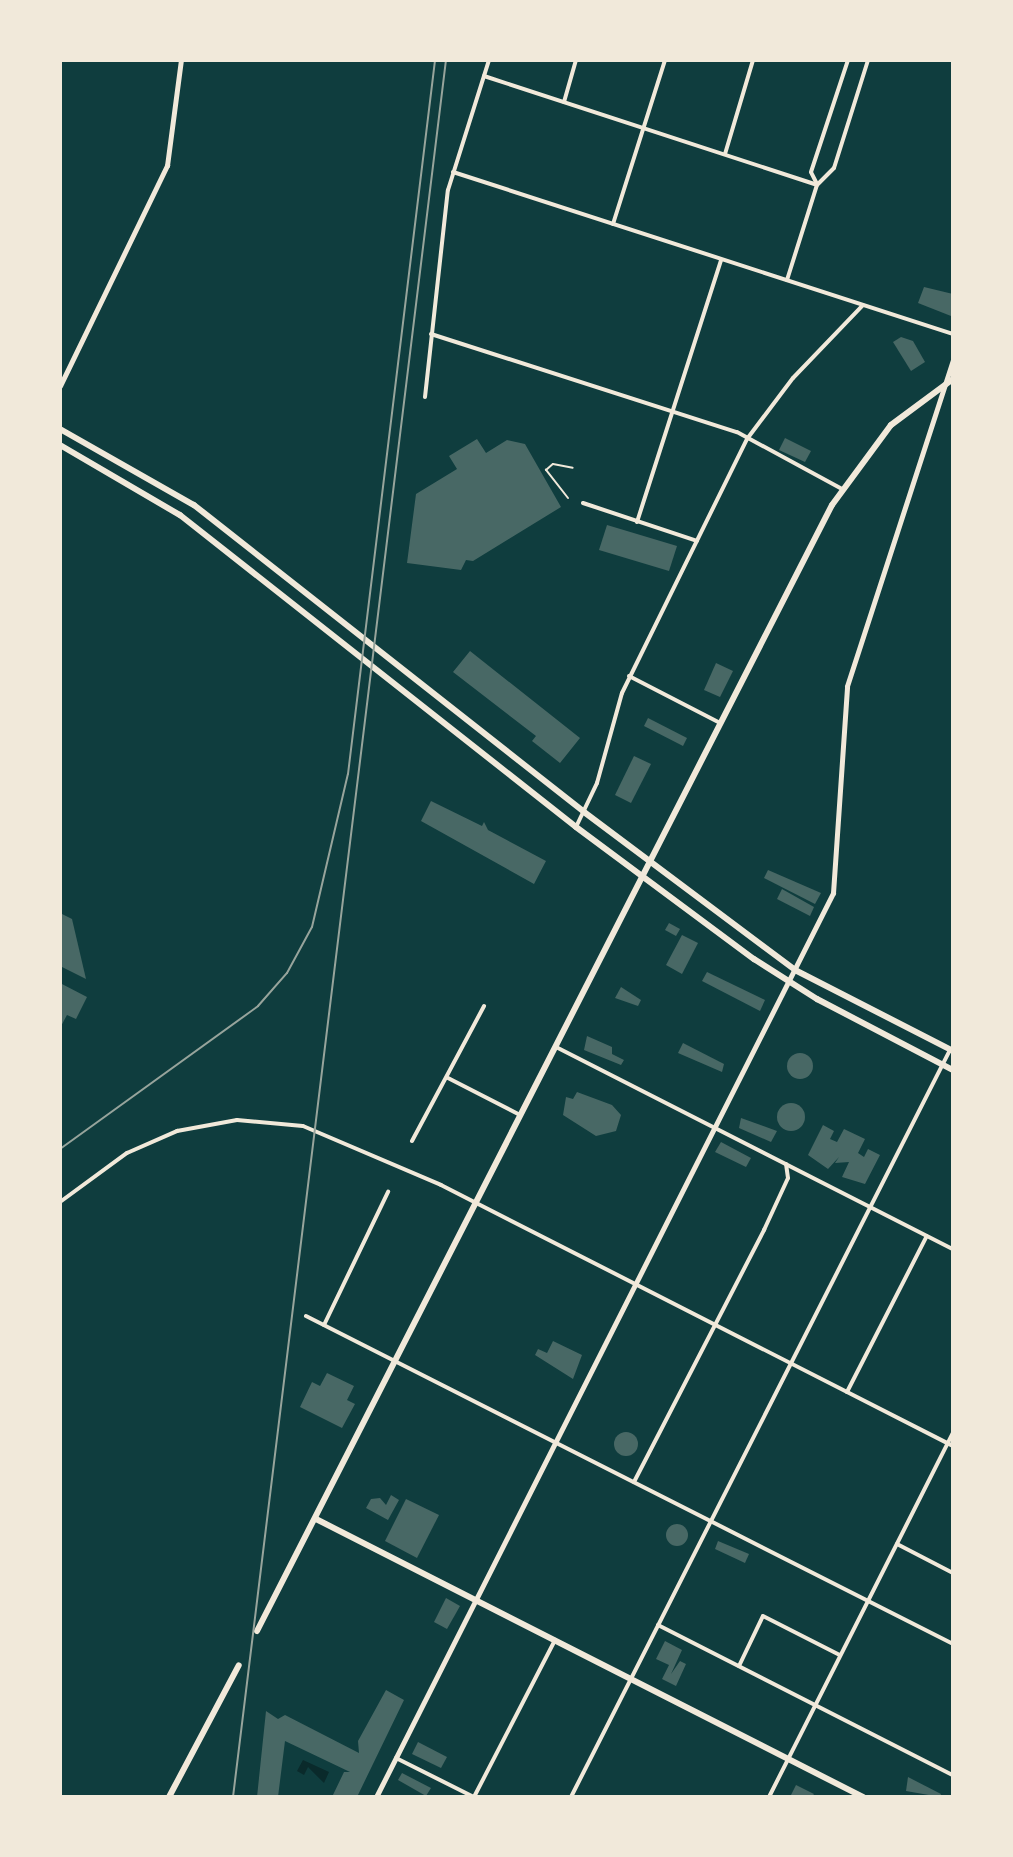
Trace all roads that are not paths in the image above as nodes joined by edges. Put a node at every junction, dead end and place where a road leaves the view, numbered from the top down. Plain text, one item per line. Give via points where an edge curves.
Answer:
1 (181, 60) edge
2 (489, 60) edge
3 (576, 60) edge
4 (665, 60) edge
5 (753, 60) edge
6 (848, 60) edge
7 (868, 60) edge
8 (484, 76) junction
9 (564, 102) junction
10 (642, 128) junction
11 (725, 154) junction
12 (453, 172) junction
13 (817, 185) junction
14 (613, 224) junction
15 (721, 260) junction
16 (787, 280) junction
17 (863, 305) junction
18 (431, 334) junction
19 (953, 334) edge
20 (953, 360) edge
21 (953, 380) edge
22 (945, 385) junction
23 (60, 386) edge
24 (425, 397) dead end
25 (672, 412) junction
26 (60, 429) edge
27 (747, 439) junction
28 (60, 445) edge
29 (573, 468) dead end
30 (842, 489) junction
31 (568, 498) dead end
32 (583, 503) dead end
33 (637, 522) junction
34 (697, 541) junction
35 (630, 676) junction
36 (720, 723) junction
37 (584, 812) junction
38 (576, 827) junction
39 (649, 862) junction
40 (642, 876) junction
41 (795, 970) junction
42 (788, 982) junction
43 (484, 1006) dead end
44 (556, 1047) junction
45 (951, 1051) edge
46 (942, 1065) junction
47 (953, 1070) edge
48 (448, 1078) junction
49 (521, 1116) junction
50 (713, 1126) junction
51 (412, 1141) dead end
52 (786, 1164) junction
53 (388, 1192) dead end
54 (60, 1202) edge
55 (476, 1204) junction
56 (870, 1207) junction
57 (927, 1236) junction
58 (953, 1249) edge
59 (634, 1284) junction
60 (306, 1316) dead end
61 (324, 1325) junction
62 (713, 1326) junction
63 (396, 1362) junction
64 (791, 1364) junction
65 (847, 1392) junction
66 (953, 1432) edge
67 (554, 1441) junction
68 (947, 1443) junction
69 (953, 1446) edge
70 (634, 1482) junction
71 (316, 1519) junction
72 (711, 1521) junction
73 (897, 1544) junction
74 (953, 1573) edge
75 (474, 1600) junction
76 (868, 1601) junction
77 (658, 1625) junction
78 (257, 1631) dead end
79 (555, 1640) junction
80 (953, 1644) edge
81 (840, 1655) junction
82 (239, 1665) dead end
83 (739, 1666) junction
84 (631, 1678) junction
85 (815, 1705) junction
86 (395, 1758) junction
87 (788, 1758) junction
88 (953, 1775) edge
89 (170, 1797) edge
90 (376, 1797) edge
91 (474, 1797) edge
92 (572, 1797) edge
93 (769, 1797) edge
94 (863, 1797) edge

1 - 23 street via 166,166
2 - 8 street
3 - 9 street
4 - 10 street
5 - 11 street
6 - 13 street via 811,172
7 - 13 street via 834,168
8 - 9 street
8 - 12 street
9 - 10 street
10 - 11 street
10 - 14 street
11 - 13 street
12 - 14 street
12 - 18 street
13 - 16 street
14 - 15 street
15 - 16 street
15 - 25 street
16 - 17 street
17 - 19 street
17 - 27 street via 793,378
18 - 24 street
18 - 25 street
20 - 22 main road
21 - 22 main road
22 - 30 main road via 891,425
22 - 41 main road via 847,686 836,883
25 - 27 street
25 - 33 street
26 - 37 main road via 194,505
27 - 30 street
27 - 34 street
28 - 38 main road via 180,515
29 - 31 lane via 553,464 546,470
30 - 36 main road
32 - 33 street
33 - 34 street
34 - 35 street
35 - 36 street
35 - 37 street
36 - 39 main road
37 - 38 street
37 - 39 main road
38 - 40 main road
39 - 40 main road
39 - 41 main road
40 - 42 main road
40 - 44 main road
41 - 42 main road
41 - 45 main road
42 - 46 main road
42 - 50 main road
43 - 48 street
44 - 49 main road
44 - 50 street
45 - 46 street
46 - 47 main road
46 - 56 street
48 - 49 street
48 - 51 street
49 - 55 main road
50 - 52 street
50 - 59 main road
52 - 56 street
52 - 62 street via 788,1178
53 - 61 street
54 - 55 street via 104,1168 177,1131 251,1119 331,1134
55 - 59 street
55 - 63 main road
56 - 57 street
56 - 64 street
57 - 58 street
57 - 65 street
59 - 62 street
59 - 67 main road
60 - 61 street
61 - 63 street
62 - 64 street
62 - 70 street
63 - 67 street
63 - 71 main road
64 - 65 street
64 - 72 street
65 - 68 street
66 - 68 street
67 - 70 street
67 - 75 main road
68 - 69 street
68 - 73 street
70 - 72 street
71 - 75 main road
71 - 78 main road
72 - 76 street
72 - 77 street
73 - 74 street
73 - 76 street
75 - 79 main road
75 - 86 main road
76 - 80 street
76 - 81 street
77 - 83 street
77 - 84 street
79 - 84 main road
79 - 91 street
81 - 83 street via 764,1616
81 - 85 street
82 - 89 main road
83 - 85 street
84 - 87 main road
84 - 92 street
85 - 87 street
85 - 88 street
86 - 90 main road
86 - 91 street
87 - 93 street
87 - 94 main road

